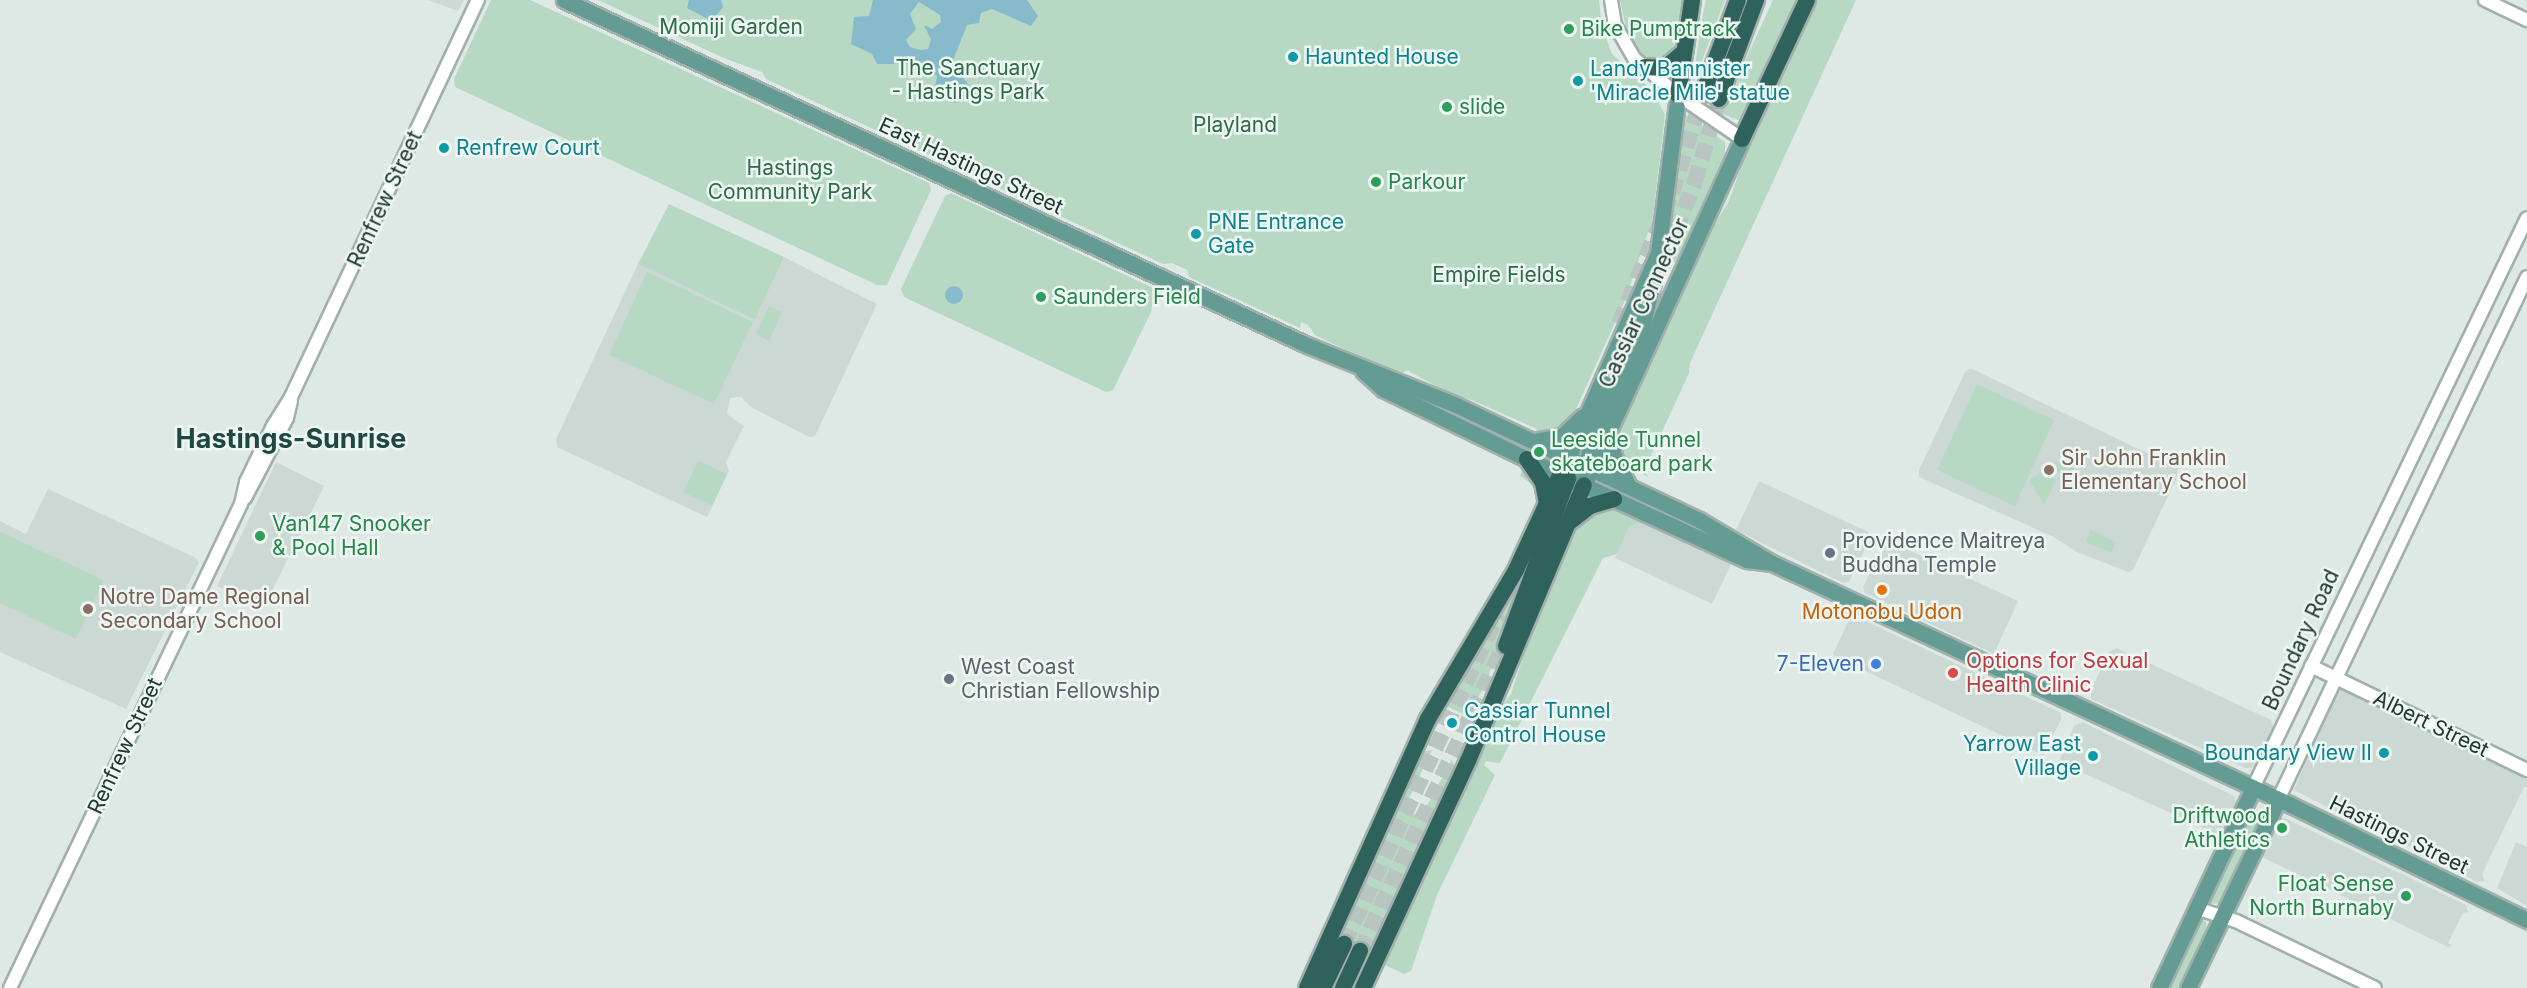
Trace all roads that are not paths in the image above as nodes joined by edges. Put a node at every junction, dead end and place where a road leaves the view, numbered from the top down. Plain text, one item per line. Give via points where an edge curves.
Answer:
1 (478, 0) edge
2 (564, 0) edge
3 (1611, 0) edge
4 (1692, 0) edge
5 (1738, 0) edge
6 (1756, 0) edge
7 (1762, 0) edge
8 (1807, 0) edge
9 (2485, 0) edge
10 (2527, 20) edge
11 (1740, 40) junction
12 (1683, 52) junction
13 (1645, 67) junction
14 (1702, 94) tunnel mouth
15 (1678, 95) junction
16 (1719, 99) tunnel mouth
17 (1742, 139) junction
18 (2527, 218) edge
19 (1658, 254) junction
20 (2527, 277) edge
21 (1361, 369) junction
22 (1590, 407) junction
23 (1609, 431) junction
24 (1534, 441) junction
25 (1568, 457) junction
26 (1527, 459) junction
27 (1588, 466) junction
28 (1564, 476) junction
29 (1584, 485) junction
30 (1629, 486) junction
31 (1614, 499) junction
32 (1547, 504) junction
33 (1568, 523) junction
34 (1772, 563) junction
35 (2311, 666) junction
36 (1504, 671) junction
37 (2335, 678) junction
38 (2527, 770) edge
39 (2253, 788) junction
40 (2278, 800) junction
41 (2196, 908) junction
42 (2223, 917) junction
43 (2527, 921) edge
44 (1344, 944) tunnel mouth
45 (1360, 951) tunnel mouth
46 (10, 988) edge
47 (1306, 988) edge
48 (1323, 988) edge
49 (1343, 988) edge
50 (1363, 988) edge
51 (2159, 988) edge
52 (2188, 988) edge
53 (2375, 988) edge

1 - 46 street, Renfrew Street via 291,397 287,418 241,504
2 - 21 main road, East Hastings Street
3 - 13 street via 1619,36
4 - 12 highway
5 - 14 highway
6 - 11 highway
7 - 11 highway
8 - 17 highway
9 - 10 street
11 - 16 highway
12 - 13 highway via 1665,68
12 - 15 highway
13 - 15 street
15 - 17 street
15 - 19 main road, Cassiar Connector
17 - 23 main road, Cassiar Connector
18 - 35 street, Boundary Road
19 - 22 main road, Cassiar Connector
19 - 27 main road via 1646,314
20 - 37 street
21 - 24 main road, East Hastings Street via 1403,380
21 - 26 main road, East Hastings Street via 1383,389
22 - 24 main road via 1562,436
22 - 25 main road, Cassiar Connector
23 - 27 main road, Cassiar Connector
23 - 30 main road via 1614,457
24 - 25 main road, East Hastings Street
25 - 27 main road, East Hastings Street
25 - 28 main road
26 - 28 main road, East Hastings Street
26 - 32 highway via 1543,483
27 - 29 main road
27 - 30 main road, East Hastings Street
28 - 29 main road, East Hastings Street
28 - 32 highway
28 - 36 highway via 1505,650
29 - 31 main road, East Hastings Street
29 - 33 highway
30 - 34 main road, East Hastings Street via 1751,547
31 - 33 highway via 1590,506
31 - 34 main road, East Hastings Street via 1747,560
32 - 47 highway via 1502,595 1428,719
33 - 36 highway
34 - 39 main road, East Hastings Street
35 - 37 street, Albert Street
35 - 39 street, Boundary Road
36 - 50 highway via 1468,760
37 - 38 street, Albert Street
37 - 40 street
39 - 40 main road, Hastings Street
39 - 41 main road, Boundary Road
40 - 42 main road
40 - 43 main road, Hastings Street
41 - 42 street
41 - 51 main road, Boundary Road
42 - 52 main road
42 - 53 street
44 - 48 highway
45 - 49 highway

